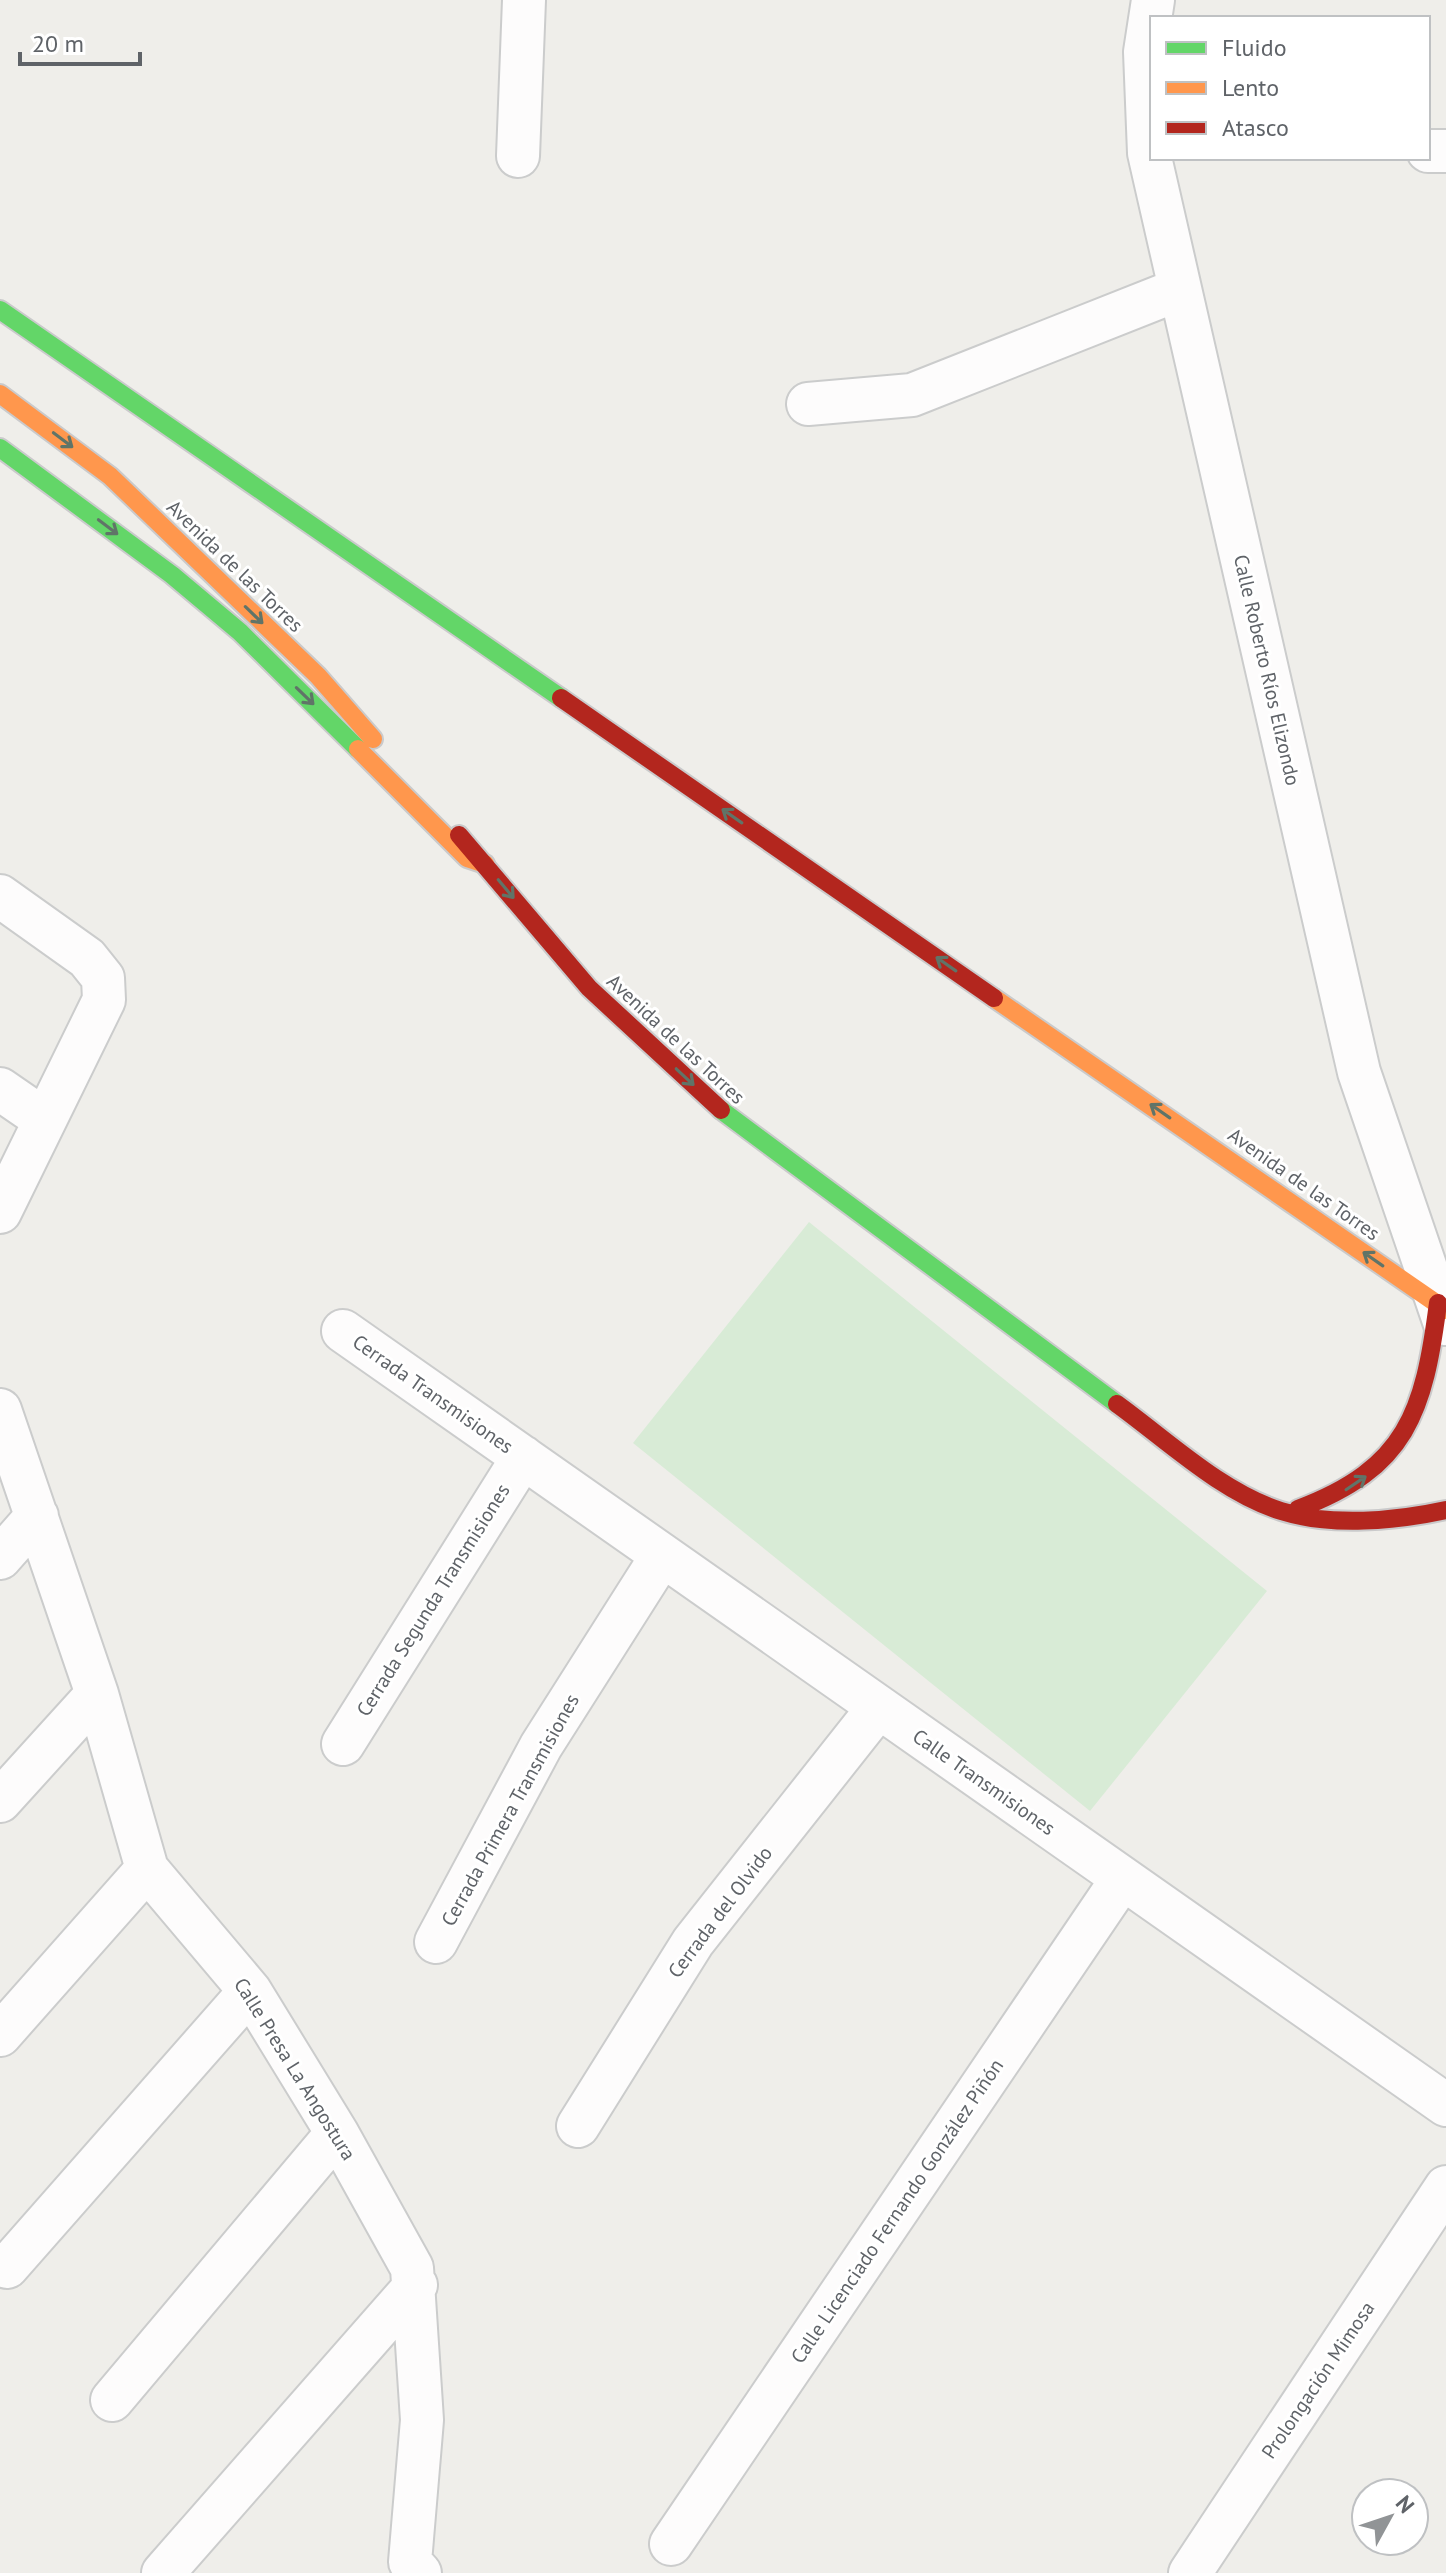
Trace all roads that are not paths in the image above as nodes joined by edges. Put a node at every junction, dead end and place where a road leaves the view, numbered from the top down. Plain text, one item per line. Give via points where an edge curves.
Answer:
1 (524, 0) edge
2 (1150, 20) edge
3 (1150, 136) edge
4 (518, 156) dead end
5 (1152, 160) edge
6 (1180, 289) junction
7 (0, 310) edge
8 (0, 394) edge
9 (808, 404) dead end
10 (0, 448) edge
11 (485, 864) junction
12 (0, 896) edge
13 (0, 1089) edge
14 (45, 1120) junction
15 (0, 1212) edge
16 (1443, 1314) edge
17 (343, 1331) dead end
18 (0, 1410) edge
19 (523, 1457) junction
20 (1446, 1510) edge
21 (1284, 1513) junction
22 (37, 1516) junction
23 (661, 1557) junction
24 (0, 1558) edge
25 (97, 1694) junction
26 (878, 1708) junction
27 (343, 1744) dead end
28 (0, 1801) edge
29 (147, 1869) junction
30 (1122, 1879) junction
31 (436, 1942) dead end
32 (250, 1991) junction
33 (0, 2035) edge
34 (1446, 2105) edge
35 (578, 2126) dead end
36 (337, 2133) junction
37 (1446, 2187) edge
38 (7, 2267) dead end
39 (416, 2285) junction
40 (112, 2400) dead end
41 (671, 2544) dead end
42 (410, 2569) edge
43 (163, 2573) edge
44 (1190, 2573) edge

1 - 4 street
2 - 3 street, Calle Roberto Ríos Elizondo via 1145,52
5 - 6 street, Calle Roberto Ríos Elizondo
6 - 9 street via 912,395
6 - 16 street, Calle Roberto Ríos Elizondo via 1359,1072
16 -> 7 main road, Avenida de las Torres
8 -> 11 main road, Avenida de las Torres via 110,476 318,676
10 -> 11 main road via 240,632 467,858
11 -> 21 main road, Avenida de las Torres via 589,988 737,1125 1222,1481
12 - 14 street via 87,958 103,978 104,1000
13 - 14 street
14 - 15 street
21 -> 16 main road via 1333,1499 1368,1475 1395,1447 1417,1413
17 - 19 street, Cerrada Transmisiones
18 - 22 street, Calle Presa La Angostura
19 - 23 street, Calle Transmisiones
19 - 27 street, Cerrada Segunda Transmisiones
20 - 21 main road, Avenida de las Torres via 1426,1516 1333,1518
22 - 24 street
22 - 25 street, Calle Presa La Angostura
23 - 26 street, Calle Transmisiones
23 - 31 street, Cerrada Primera Transmisiones via 541,1746
25 - 28 street
25 - 29 street, Calle Presa La Angostura
26 - 30 street, Calle Transmisiones
26 - 35 street, Cerrada del Olvido via 693,1942
29 - 32 street, Calle Presa La Angostura
29 - 33 street
30 - 34 street, Calle Transmisiones
30 - 41 street, Calle Licenciado Fernando González Piñón
32 - 36 street, Calle Presa La Angostura
32 - 38 street
36 - 39 street, Calle Presa La Angostura via 412,2268
36 - 40 street
37 - 44 street, Prolongación Mimosa
39 - 42 street, Calle Presa La Angostura via 422,2420
39 - 43 street

